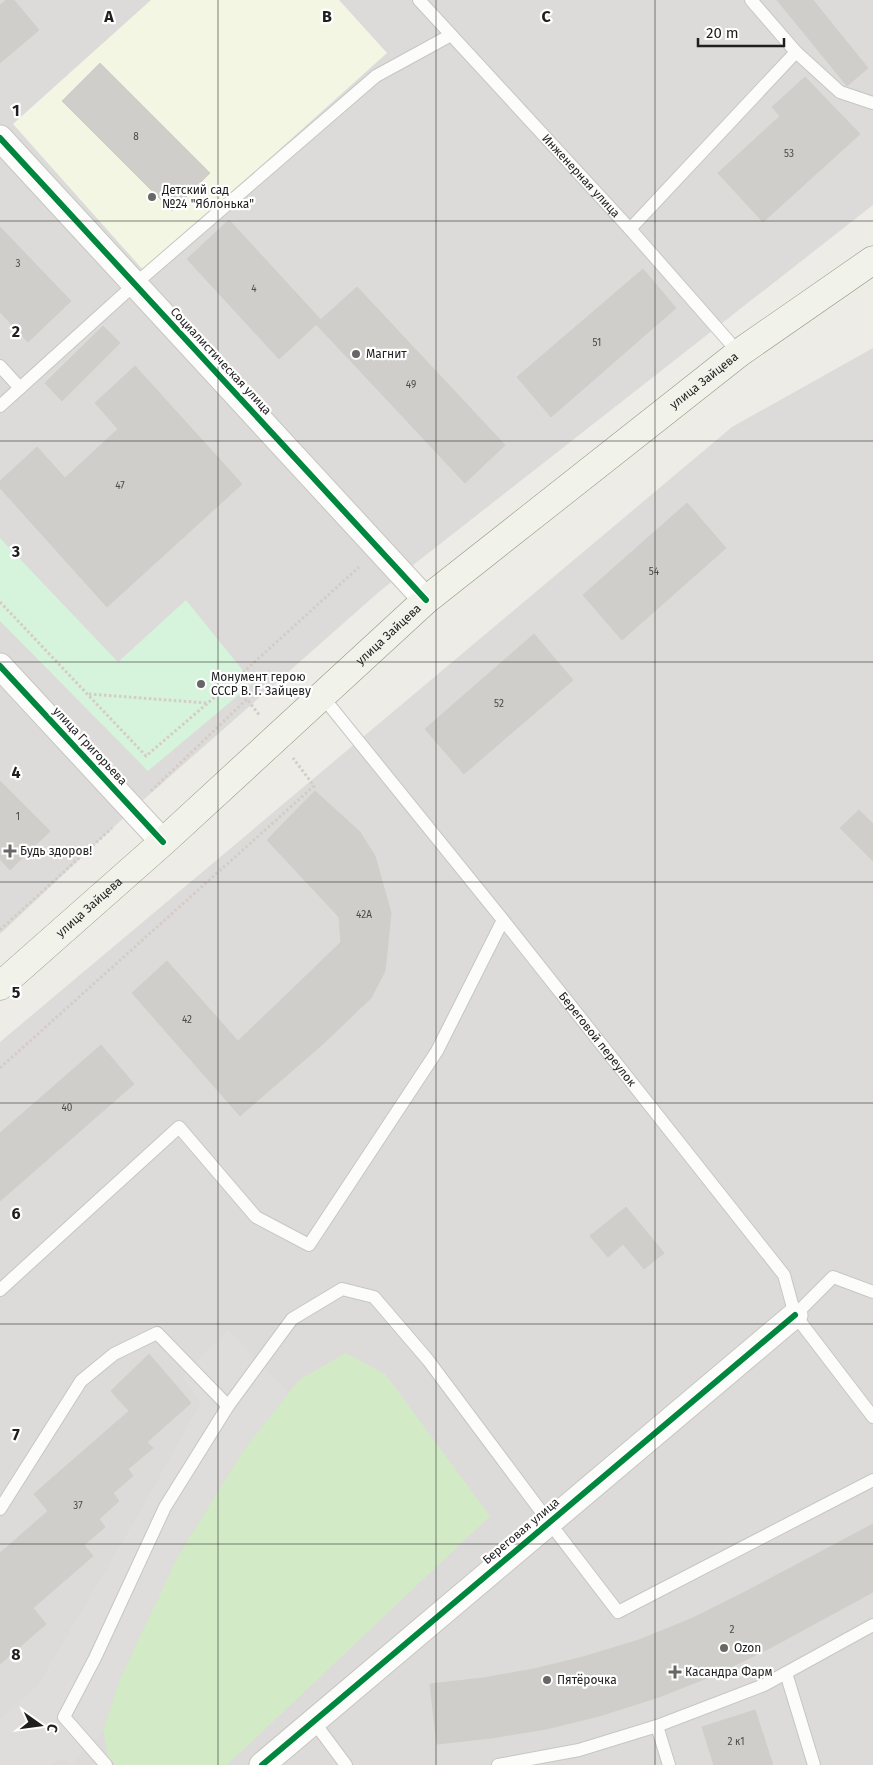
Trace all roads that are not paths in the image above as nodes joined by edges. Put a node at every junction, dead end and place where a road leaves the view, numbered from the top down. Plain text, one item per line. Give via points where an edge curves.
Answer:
1 (419, 0) edge
2 (751, 0) edge
3 (451, 35) junction
4 (796, 52) junction
5 (873, 102) edge
6 (0, 138) edge
7 (630, 229) junction
8 (873, 260) edge
9 (135, 284) junction
10 (739, 353) junction
11 (0, 366) edge
12 (20, 388) junction
13 (0, 406) edge
14 (426, 600) junction
15 (0, 666) edge
16 (322, 696) junction
17 (163, 842) junction
18 (502, 920) junction
19 (0, 986) edge
20 (0, 1290) edge
21 (873, 1292) edge
22 (795, 1315) junction
23 (228, 1406) junction
24 (873, 1417) edge
25 (873, 1480) edge
26 (0, 1509) edge
27 (549, 1522) junction
28 (873, 1625) edge
29 (786, 1673) junction
30 (314, 1722) junction
31 (658, 1726) junction
32 (106, 1765) edge
33 (262, 1765) edge
34 (346, 1765) edge
35 (498, 1765) edge
36 (669, 1765) edge
37 (814, 1765) edge

1 - 3 lane, Инженерная улица
2 - 4 lane
3 - 7 lane, Инженерная улица
3 - 9 lane via 376,76
4 - 5 lane via 840,92
4 - 7 lane
6 - 9 street, Социалистическая улица
7 - 10 lane, Инженерная улица
8 - 10 main road, улица Зайцева
9 - 12 lane
9 - 14 street, Социалистическая улица
10 - 14 main road, улица Зайцева
11 - 12 lane
12 - 13 lane
14 - 16 main road, улица Зайцева
15 - 17 street, улица Григорьева
16 - 17 main road, улица Зайцева
16 - 18 lane, Береговой переулок
17 - 19 main road, улица Зайцева
18 - 20 lane via 437,1051 309,1245 256,1217 180,1127
18 - 22 lane, Береговой переулок via 784,1275
21 - 22 lane via 833,1277
22 - 24 lane
22 - 27 street, Береговая улица
23 - 26 lane via 157,1333 114,1354 81,1381
23 - 27 lane via 292,1319 342,1289 374,1297 428,1360
23 - 32 lane via 165,1507 64,1717
25 - 27 lane via 618,1612
27 - 30 street, Береговая улица
28 - 29 lane
29 - 31 lane via 764,1685
29 - 37 lane
30 - 33 street, Береговая улица
30 - 34 lane
31 - 35 lane via 579,1750
31 - 36 lane

